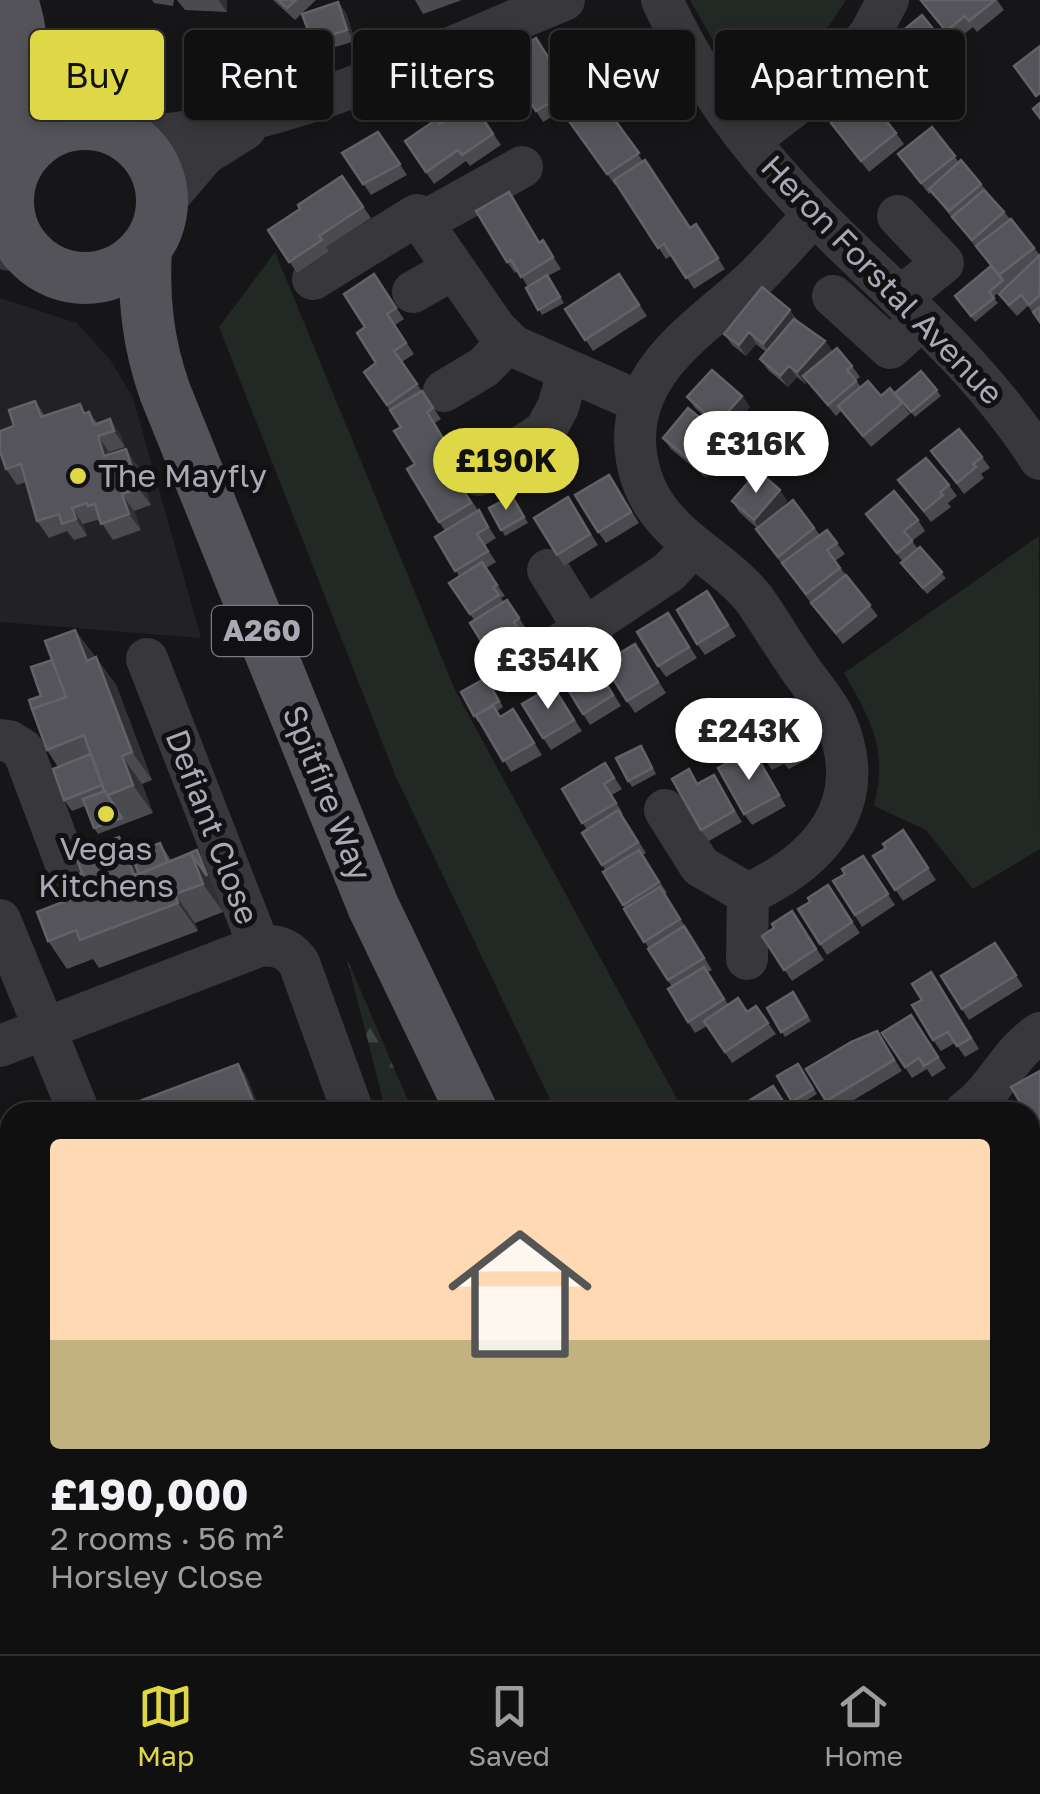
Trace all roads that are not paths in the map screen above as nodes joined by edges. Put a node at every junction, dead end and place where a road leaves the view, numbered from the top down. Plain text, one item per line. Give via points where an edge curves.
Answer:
1 (564, 0) edge
2 (662, 0) edge
3 (888, 0) edge
4 (14, 4) edge
5 (333, 90) edge
6 (252, 120) edge
7 (259, 120) edge
8 (121, 134) junction
9 (750, 140) junction
10 (522, 167) dead end
11 (814, 214) junction
12 (898, 216) dead end
13 (420, 218) junction
14 (20, 225) edge
15 (154, 226) junction
16 (453, 269) junction
17 (313, 280) dead end
18 (412, 292) dead end
19 (833, 296) dead end
20 (912, 308) junction
21 (508, 342) junction
22 (152, 355) junction
23 (568, 372) junction
24 (444, 391) dead end
25 (640, 402) junction
26 (1040, 459) edge
27 (479, 475) dead end
28 (693, 546) junction
29 (548, 570) dead end
30 (147, 659) dead end
31 (0, 740) edge
32 (665, 810) dead end
33 (72, 880) edge
34 (748, 894) junction
35 (0, 920) edge
36 (259, 946) junction
37 (748, 959) dead end
38 (44, 1031) junction
39 (1040, 1033) edge
40 (0, 1046) edge
41 (75, 1102) edge
42 (349, 1102) edge
43 (467, 1102) edge
44 (977, 1102) edge

1 - 5 street
2 - 9 street, Heron Forstal Avenue via 677,68
3 - 9 street via 841,70
4 - 8 main road via 76,105
4 - 14 main road via 23,91
6 - 8 street via 182,134
7 - 15 street via 205,154
8 - 14 main road via 68,126 28,150
8 - 15 main road via 154,166
9 - 11 street, Heron Forstal Avenue
10 - 13 street
11 - 20 street, Heron Forstal Avenue
11 - 25 street via 746,262 656,371
12 - 20 street via 944,263
13 - 16 street
13 - 17 street
14 - 15 main road via 92,278 131,263
14 - 22 main road, Spitfire Way / A260
15 - 22 main road, Spitfire Way / A260 via 146,312
16 - 18 street
16 - 21 street
19 - 20 street via 890,348
20 - 26 street, Heron Forstal Avenue via 974,372
21 - 23 street
21 - 24 street via 484,367
22 - 43 main road, Spitfire Way / A260 via 372,906
23 - 25 street
23 - 27 street via 546,432
25 - 28 street via 636,454 644,488
28 - 29 street via 669,572 571,637
28 - 34 street via 754,598 831,711 844,746 846,792 828,833 803,862
30 - 36 street, Defiant Close
31 - 33 street via 23,750
32 - 34 street via 700,866
34 - 37 street
35 - 38 street
36 - 38 street, Defiant Close
36 - 42 street via 281,948 299,964
38 - 40 street, Defiant Close
38 - 41 street
39 - 44 street via 1014,1053

